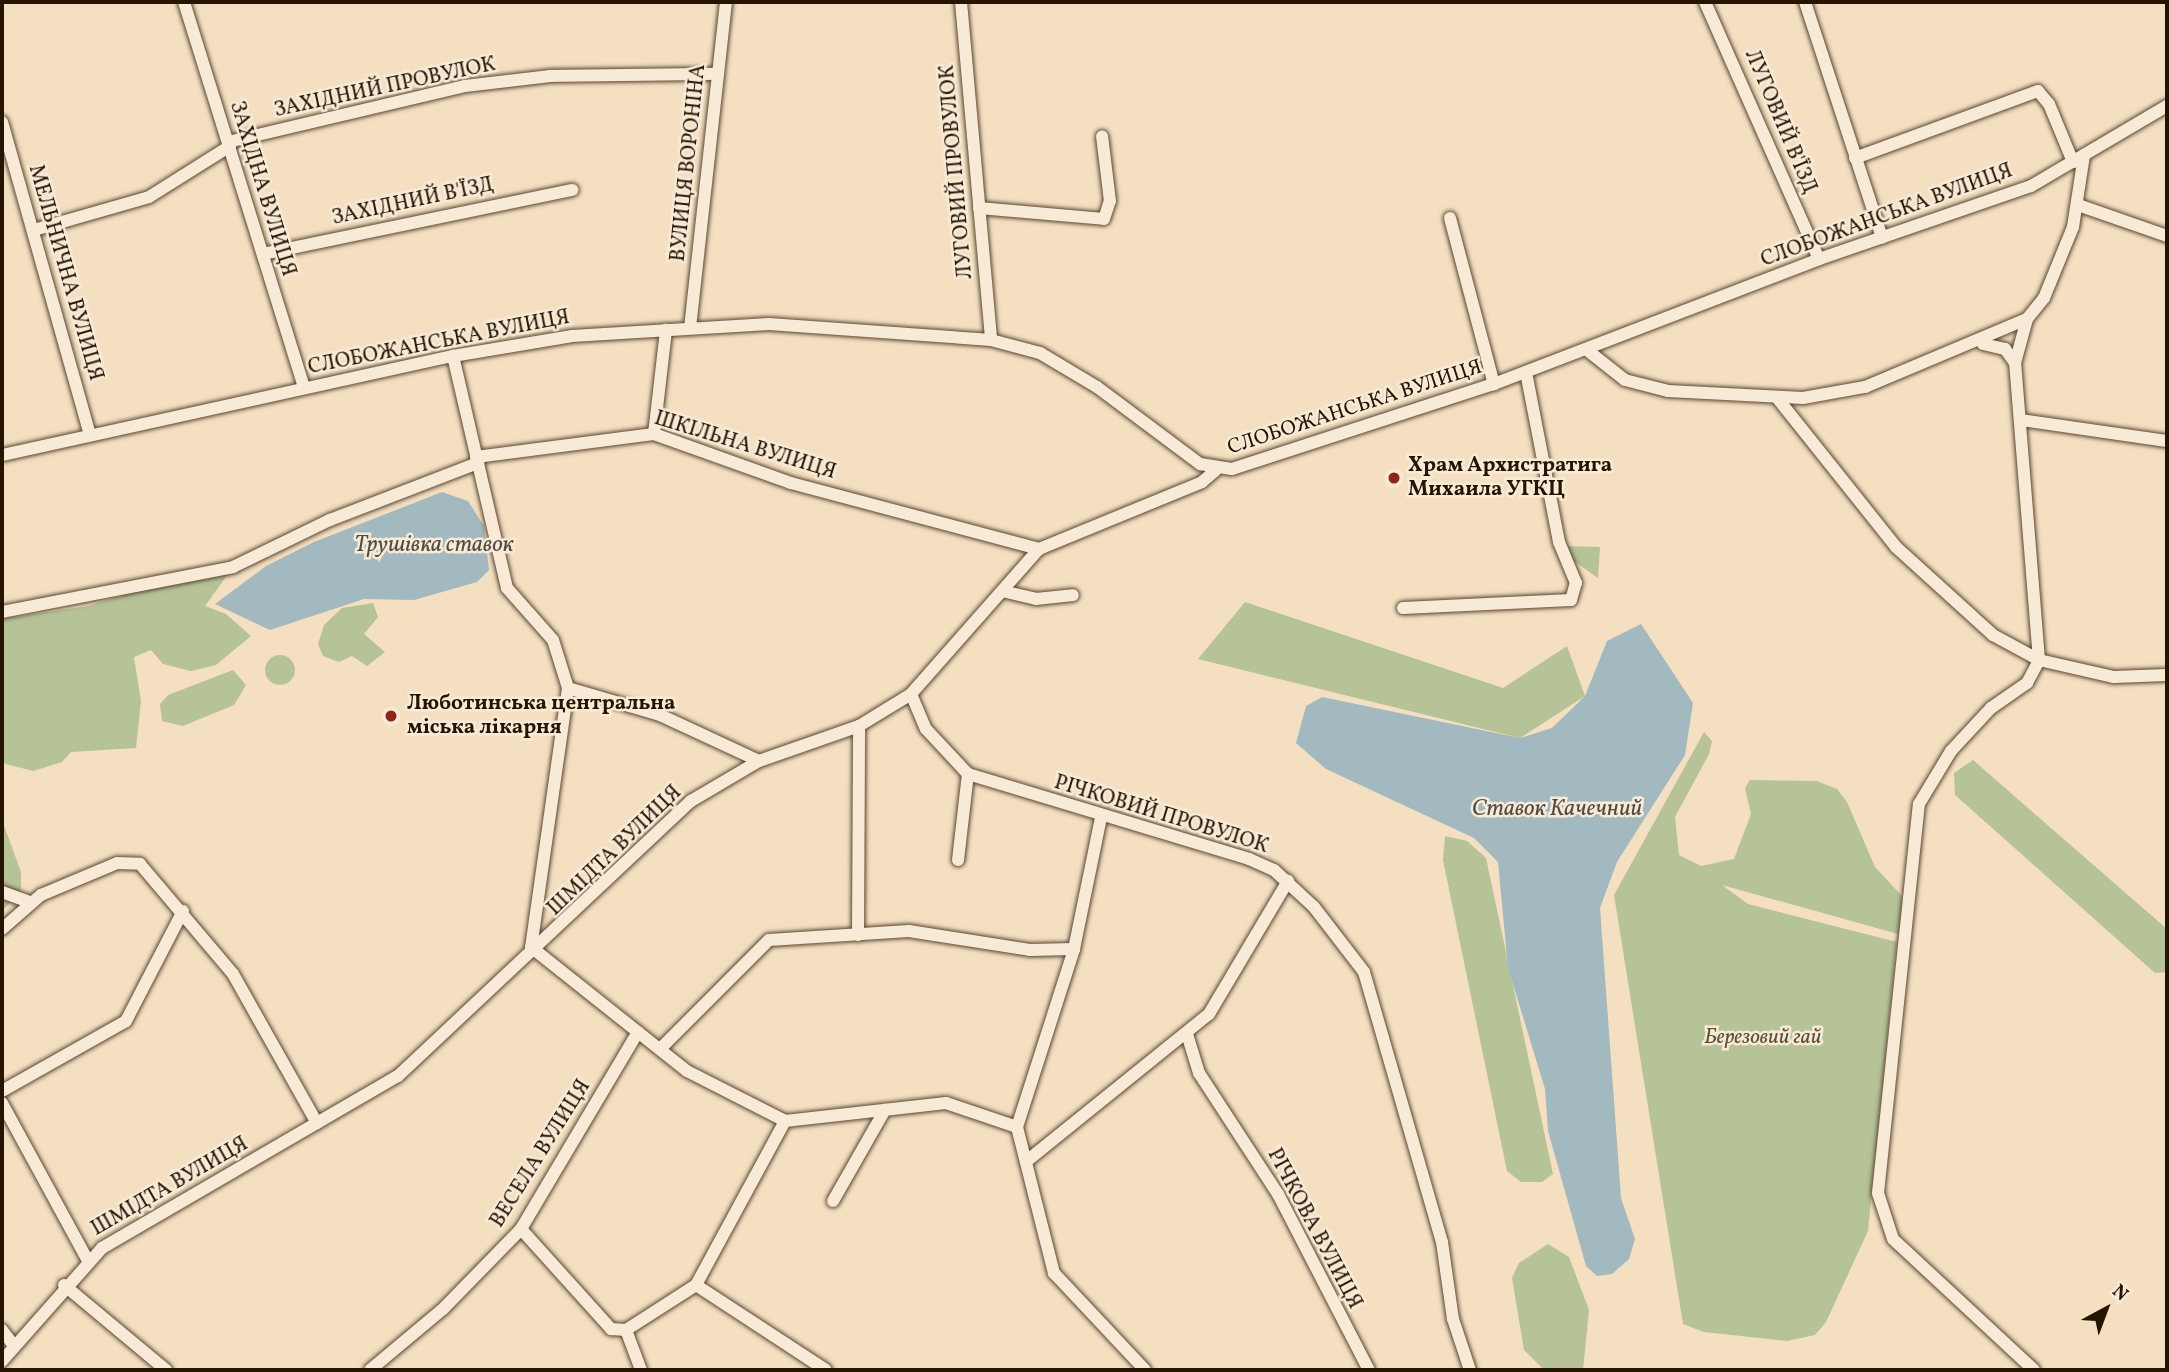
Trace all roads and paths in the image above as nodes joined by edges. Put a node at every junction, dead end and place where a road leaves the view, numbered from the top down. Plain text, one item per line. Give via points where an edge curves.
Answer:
1 (184, 2) edge
2 (726, 2) edge
3 (961, 2) edge
4 (1704, 2) edge
5 (1805, 2) edge
6 (718, 74) junction
7 (2167, 106) edge
8 (2, 122) edge
9 (1102, 136) dead end
10 (229, 144) junction
11 (1855, 158) junction
12 (2078, 158) junction
13 (572, 190) dead end
14 (2078, 205) junction
15 (979, 208) junction
16 (1450, 219) dead end
17 (34, 230) junction
18 (2167, 236) edge
19 (1882, 238) junction
20 (263, 254) junction
21 (1819, 258) junction
22 (2028, 319) junction
23 (690, 328) junction
24 (666, 330) junction
25 (991, 340) junction
26 (1979, 344) junction
27 (1587, 350) junction
28 (453, 356) junction
29 (2015, 363) junction
30 (1526, 372) junction
31 (1494, 384) junction
32 (304, 388) junction
33 (1778, 400) junction
34 (2021, 420) junction
35 (654, 434) junction
36 (90, 435) junction
37 (2167, 441) edge
38 (2, 455) edge
39 (477, 460) junction
40 (1216, 470) junction
41 (1039, 549) junction
42 (1002, 591) junction
43 (1073, 595) dead end
44 (1403, 608) dead end
45 (2, 612) edge
46 (2039, 660) junction
47 (2167, 676) edge
48 (568, 688) junction
49 (911, 694) junction
50 (859, 726) junction
51 (759, 761) junction
52 (968, 774) junction
53 (1101, 817) junction
54 (958, 860) dead end
55 (1288, 881) junction
56 (2, 892) edge
57 (30, 902) junction
58 (183, 911) junction
59 (2, 929) edge
60 (858, 935) junction
61 (531, 947) junction
62 (1074, 949) junction
63 (638, 1032) junction
64 (1187, 1034) junction
65 (660, 1049) junction
66 (2, 1091) edge
67 (2, 1103) edge
68 (885, 1110) junction
69 (785, 1121) junction
70 (317, 1124) junction
71 (1017, 1127) junction
72 (1028, 1160) junction
73 (832, 1201) dead end
74 (521, 1229) junction
75 (88, 1259) junction
76 (696, 1284) junction
77 (64, 1285) junction
78 (2, 1330) edge
79 (626, 1330) junction
80 (14, 1346) junction
81 (2, 1361) edge
82 (163, 1369) edge
83 (370, 1370) edge
84 (641, 1370) edge
85 (826, 1370) edge
86 (1145, 1370) edge
87 (1369, 1370) edge
88 (1470, 1370) edge
89 (2034, 1370) edge

1 - 10 street, ЗАХІДНА ВУЛИЦЯ
2 - 6 street, ВУЛИЦЯ ВОРОНІНА
3 - 15 street, ЛУГОВИЙ ПРОВУЛОК
4 - 21 street, ЛУГОВИЙ В'ЇЗД
5 - 11 street
6 - 10 street, ЗАХІДНИЙ ПРОВУЛОК via 550,76 465,86
6 - 23 street, ВУЛИЦЯ ВОРОНІНА
7 - 12 street, СЛОБОЖАНСЬКА ВУЛИЦЯ
8 - 17 street, МЕЛЬНИЧНА ВУЛИЦЯ
9 - 15 street via 1110,201 1104,219
10 - 17 street, ЗАХІДНИЙ ПРОВУЛОК via 149,197
10 - 20 street, ЗАХІДНА ВУЛИЦЯ
11 - 12 street via 2038,91
11 - 19 street
12 - 14 street
12 - 19 street, СЛОБОЖАНСЬКА ВУЛИЦЯ via 2031,186
13 - 20 street, ЗАХІДНИЙ В'ЇЗД
14 - 18 street
14 - 22 street via 2054,276
15 - 25 street, ЛУГОВИЙ ПРОВУЛОК
16 - 31 street
17 - 36 street, МЕЛЬНИЧНА ВУЛИЦЯ
19 - 21 street, СЛОБОЖАНСЬКА ВУЛИЦЯ
20 - 32 street, ЗАХІДНА ВУЛИЦЯ
21 - 27 street, СЛОБОЖАНСЬКА ВУЛИЦЯ
22 - 26 street
22 - 29 street
23 - 24 street, СЛОБОЖАНСЬКА ВУЛИЦЯ
23 - 25 street, СЛОБОЖАНСЬКА ВУЛИЦЯ via 769,324
24 - 28 street, СЛОБОЖАНСЬКА ВУЛИЦЯ via 572,336
24 - 35 street
25 - 40 street, СЛОБОЖАНСЬКА ВУЛИЦЯ via 1059,363 1187,456
26 - 29 street via 1997,344
26 - 33 street via 1854,390
27 - 30 street, СЛОБОЖАНСЬКА ВУЛИЦЯ
27 - 33 street via 1625,380 1668,391
28 - 32 street, СЛОБОЖАНСЬКА ВУЛИЦЯ
28 - 39 street
29 - 34 street
30 - 31 street, СЛОБОЖАНСЬКА ВУЛИЦЯ
30 - 44 street via 1573,591 1570,600
31 - 40 street, СЛОБОЖАНСЬКА ВУЛИЦЯ
32 - 36 street, СЛОБОЖАНСЬКА ВУЛИЦЯ
33 - 46 street via 1896,547 1955,606
34 - 37 street
34 - 46 street
35 - 39 street, ШКІЛЬНА ВУЛИЦЯ
35 - 41 street, ШКІЛЬНА ВУЛИЦЯ via 791,483
36 - 38 street, СЛОБОЖАНСЬКА ВУЛИЦЯ
39 - 45 street, ШКІЛЬНА ВУЛИЦЯ via 330,520 233,567
39 - 48 street via 507,588 553,640
40 - 41 street, ШМІДТА ВУЛИЦЯ via 1202,482
41 - 42 street, ШМІДТА ВУЛИЦЯ
42 - 43 street via 1036,599
42 - 49 street, ШМІДТА ВУЛИЦЯ
46 - 47 street via 2114,677
46 - 89 street via 2027,683 1991,708 1951,751 1919,804 1878,1193 1893,1239
48 - 51 street via 660,715
48 - 61 street
49 - 50 street, ШМІДТА ВУЛИЦЯ
49 - 52 street, РІЧКОВИЙ ПРОВУЛОК via 926,729
50 - 51 street, ШМІДТА ВУЛИЦЯ
50 - 60 street
51 - 61 street, ШМІДТА ВУЛИЦЯ via 691,801 558,932
52 - 53 street, РІЧКОВИЙ ПРОВУЛОК
52 - 54 street
53 - 55 street, РІЧКОВИЙ ПРОВУЛОК via 1223,850
53 - 62 street
55 - 64 street via 1220,1000
55 - 88 street, РІЧКОВИЙ ПРОВУЛОК via 1364,972 1442,1242 1453,1319
56 - 57 street
57 - 58 street via 117,863 134,862
57 - 59 street
58 - 66 street via 121,1026
58 - 70 street via 233,974
60 - 62 street via 909,931 1030,950
60 - 65 street via 769,940
61 - 63 street
61 - 70 street, ШМІДТА ВУЛИЦЯ via 398,1076
62 - 71 street
63 - 65 street
63 - 74 street, ВЕСЕЛА ВУЛИЦЯ
64 - 72 street
64 - 87 street, РІЧКОВА ВУЛИЦЯ via 1199,1073 1278,1194
65 - 69 street via 687,1071
67 - 75 street
68 - 69 street
68 - 71 street via 946,1104
68 - 73 street
69 - 76 street
70 - 75 street, ШМІДТА ВУЛИЦЯ
71 - 72 street
72 - 86 street via 1036,1222 1054,1273
74 - 79 street via 611,1329
74 - 83 street, ВЕСЕЛА ВУЛИЦЯ via 443,1309
75 - 77 street, ШМІДТА ВУЛИЦЯ
76 - 79 street
76 - 85 street
77 - 80 street, ШМІДТА ВУЛИЦЯ
77 - 82 street
78 - 80 street
79 - 84 street
80 - 81 street, ШМІДТА ВУЛИЦЯ

